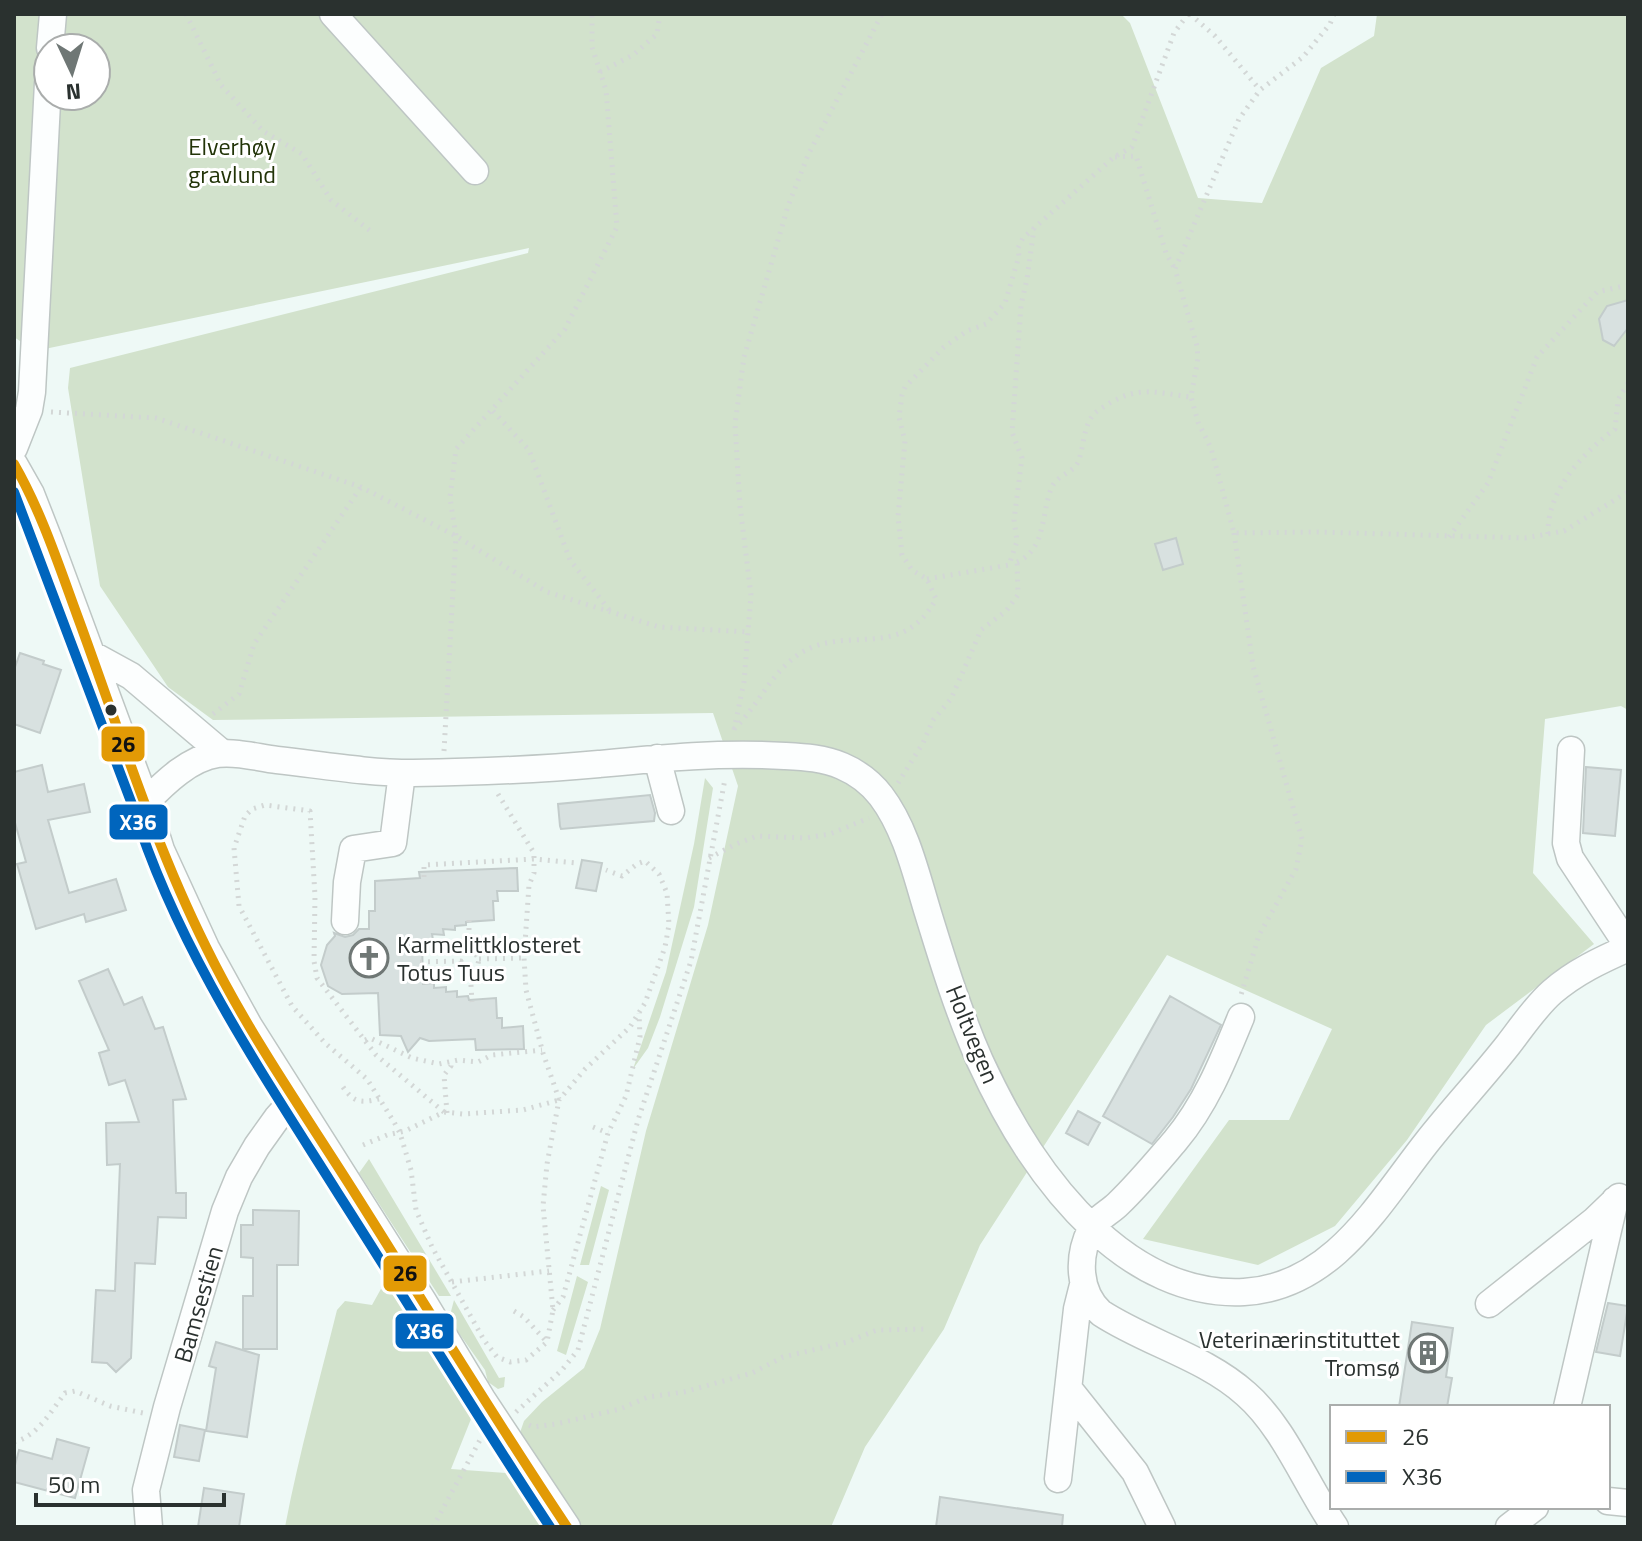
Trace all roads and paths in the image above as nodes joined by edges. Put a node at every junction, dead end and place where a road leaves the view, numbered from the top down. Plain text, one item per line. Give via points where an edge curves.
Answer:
1 (186, 14) edge
2 (333, 14) edge
3 (592, 14) edge
4 (660, 14) edge
5 (1189, 14) edge
6 (1334, 14) edge
7 (600, 72) junction
8 (1260, 90) junction
9 (46, 112) edge
10 (1114, 157) junction
11 (475, 171) dead end
12 (1034, 228) junction
13 (373, 233) dead end
14 (1175, 269) junction
15 (1628, 285) edge
16 (1628, 383) edge
17 (1191, 397) junction
18 (29, 410) junction
19 (493, 411) junction
20 (14, 448) edge
21 (14, 464) edge
22 (361, 487) junction
23 (1628, 492) edge
24 (1234, 533) junction
25 (1548, 534) junction
26 (456, 536) junction
27 (1449, 537) junction
28 (1017, 562) junction
29 (1009, 565) junction
30 (927, 579) junction
31 (610, 612) junction
32 (749, 632) dead end
33 (89, 653) junction
34 (195, 728) junction
35 (734, 730) dead end
36 (1571, 750) dead end
37 (222, 753) junction
38 (657, 758) junction
39 (497, 772) junction
40 (402, 773) junction
41 (443, 773) junction
42 (884, 800) junction
43 (146, 802) junction
44 (671, 811) dead end
45 (709, 858) dead end
46 (534, 859) junction
47 (577, 863) dead end
48 (606, 870) dead end
49 (424, 877) dead end
50 (469, 920) dead end
51 (345, 921) dead end
52 (1628, 947) edge
53 (469, 951) junction
54 (524, 958) junction
55 (479, 959) junction
56 (461, 961) junction
57 (420, 962) dead end
58 (470, 969) junction
59 (472, 1002) dead end
60 (639, 1012) junction
61 (1241, 1017) joint
62 (365, 1040) junction
63 (542, 1050) junction
64 (451, 1062) junction
65 (343, 1087) dead end
66 (294, 1099) junction
67 (379, 1099) junction
68 (559, 1100) junction
69 (446, 1113) junction
70 (593, 1127) dead end
71 (400, 1133) junction
72 (608, 1133) junction
73 (363, 1145) dead end
74 (1622, 1195) edge
75 (1092, 1226) junction
76 (549, 1271) junction
77 (452, 1282) junction
78 (1083, 1285) junction
79 (1489, 1304) dead end
80 (553, 1310) junction
81 (514, 1311) dead end
82 (928, 1329) dead end
83 (547, 1342) junction
84 (1069, 1389) junction
85 (1568, 1405) edge
86 (512, 1416) dead end
87 (165, 1417) junction
88 (14, 1442) edge
89 (1058, 1479) dead end
90 (1532, 1509) edge
91 (149, 1527) edge
92 (567, 1527) edge
93 (1162, 1527) edge
94 (1335, 1527) edge
95 (1509, 1527) edge

1 - 13 path via 221,85 263,131 302,154 331,200
2 - 11 street
3 - 7 path via 592,47
4 - 7 path via 657,34 633,55
5 - 8 path
5 - 10 path via 1174,33 1132,147
6 - 8 path via 1303,57
7 - 19 path via 606,90 617,227 565,329
8 - 14 path via 1239,119
9 - 18 street
10 - 12 path
10 - 14 path via 1136,156
12 - 29 path via 1021,305 1012,432 1022,458 1014,520 1017,541
12 - 30 path via 1018,248 1005,303 986,324 944,347 902,395 902,555
14 - 17 path via 1197,346
15 - 27 path via 1597,292 1537,357 1488,483
16 - 25 path via 1618,400 1615,429 1566,478 1547,520
17 - 24 path
17 - 28 path via 1142,391 1093,415 1077,464 1051,488 1042,532
18 - 20 street
18 - 22 path via 156,418
19 - 26 path via 456,449 450,498
19 - 31 path via 529,450 570,560
21 - 33 street via 31,494
22 - 26 path
22 - 34 path via 254,644 239,694
23 - 25 path via 1564,531
24 - 27 path
24 - 61 path via 1253,666 1302,839 1296,869 1259,935 1237,1009
25 - 27 path
26 - 31 path via 547,592
26 - 41 path
28 - 29 path
28 - 42 path via 1018,595 981,630 951,699
29 - 30 path
30 - 35 path via 936,599 922,620 888,638 824,644 799,654 770,681
31 - 32 path via 659,627
33 - 34 street via 131,676
33 - 43 street
34 - 37 street
36 - 52 street via 1566,843 1570,858
37 - 40 street, Holtvegen
37 - 43 street via 190,765
38 - 39 street, Holtvegen
38 - 42 street, Holtvegen via 730,753 816,758 858,774
38 - 44 street
39 - 41 street, Holtvegen
39 - 46 path via 498,798
40 - 41 street, Holtvegen
40 - 51 street via 393,843 353,849
42 - 45 path via 869,818 848,828 805,838 757,836
42 - 75 street, Holtvegen via 909,851 978,1057 1018,1137 1065,1200
43 - 66 street via 199,936
46 - 47 path
46 - 49 path via 424,865
46 - 54 path
48 - 60 path via 622,876 645,861 659,874 667,893 665,947
50 - 53 path
52 - 75 street, Holtvegen via 1548,995 1355,1234 1305,1274 1263,1290 1197,1288 1132,1261
53 - 55 path
53 - 56 path
54 - 55 path
54 - 63 path via 526,990
55 - 58 path
56 - 57 path
56 - 58 path
58 - 59 path
60 - 68 path
60 - 72 path via 640,1037 626,1096
61 - 75 street via 1213,1085 1178,1137
62 - 64 path via 412,1058
62 - 67 path via 317,978 310,811 265,805 252,809 241,822 234,848 239,906 292,1006 367,1079
62 - 69 path via 390,1068
63 - 64 path
63 - 68 path
64 - 69 path via 444,1075
65 - 67 path via 359,1102
66 - 87 street, Bamsestien via 239,1177
66 - 92 street
67 - 71 path
68 - 69 path via 523,1110
68 - 76 path via 543,1206
69 - 71 path
70 - 72 path
71 - 73 path
71 - 77 path via 416,1210
72 - 80 path via 563,1297
74 - 79 street
74 - 85 street
75 - 78 street
76 - 77 path
76 - 80 path
77 - 83 path via 497,1357 526,1360
78 - 84 street
78 - 94 street via 1101,1313 1211,1369 1248,1395 1276,1428
80 - 83 path
81 - 83 path
82 - 86 path via 877,1330 783,1357 738,1377 556,1424 533,1427
84 - 89 street
84 - 93 street via 1135,1472
87 - 88 path via 110,1406 71,1391 39,1427
87 - 91 street, Bamsestien via 146,1490
90 - 95 street

